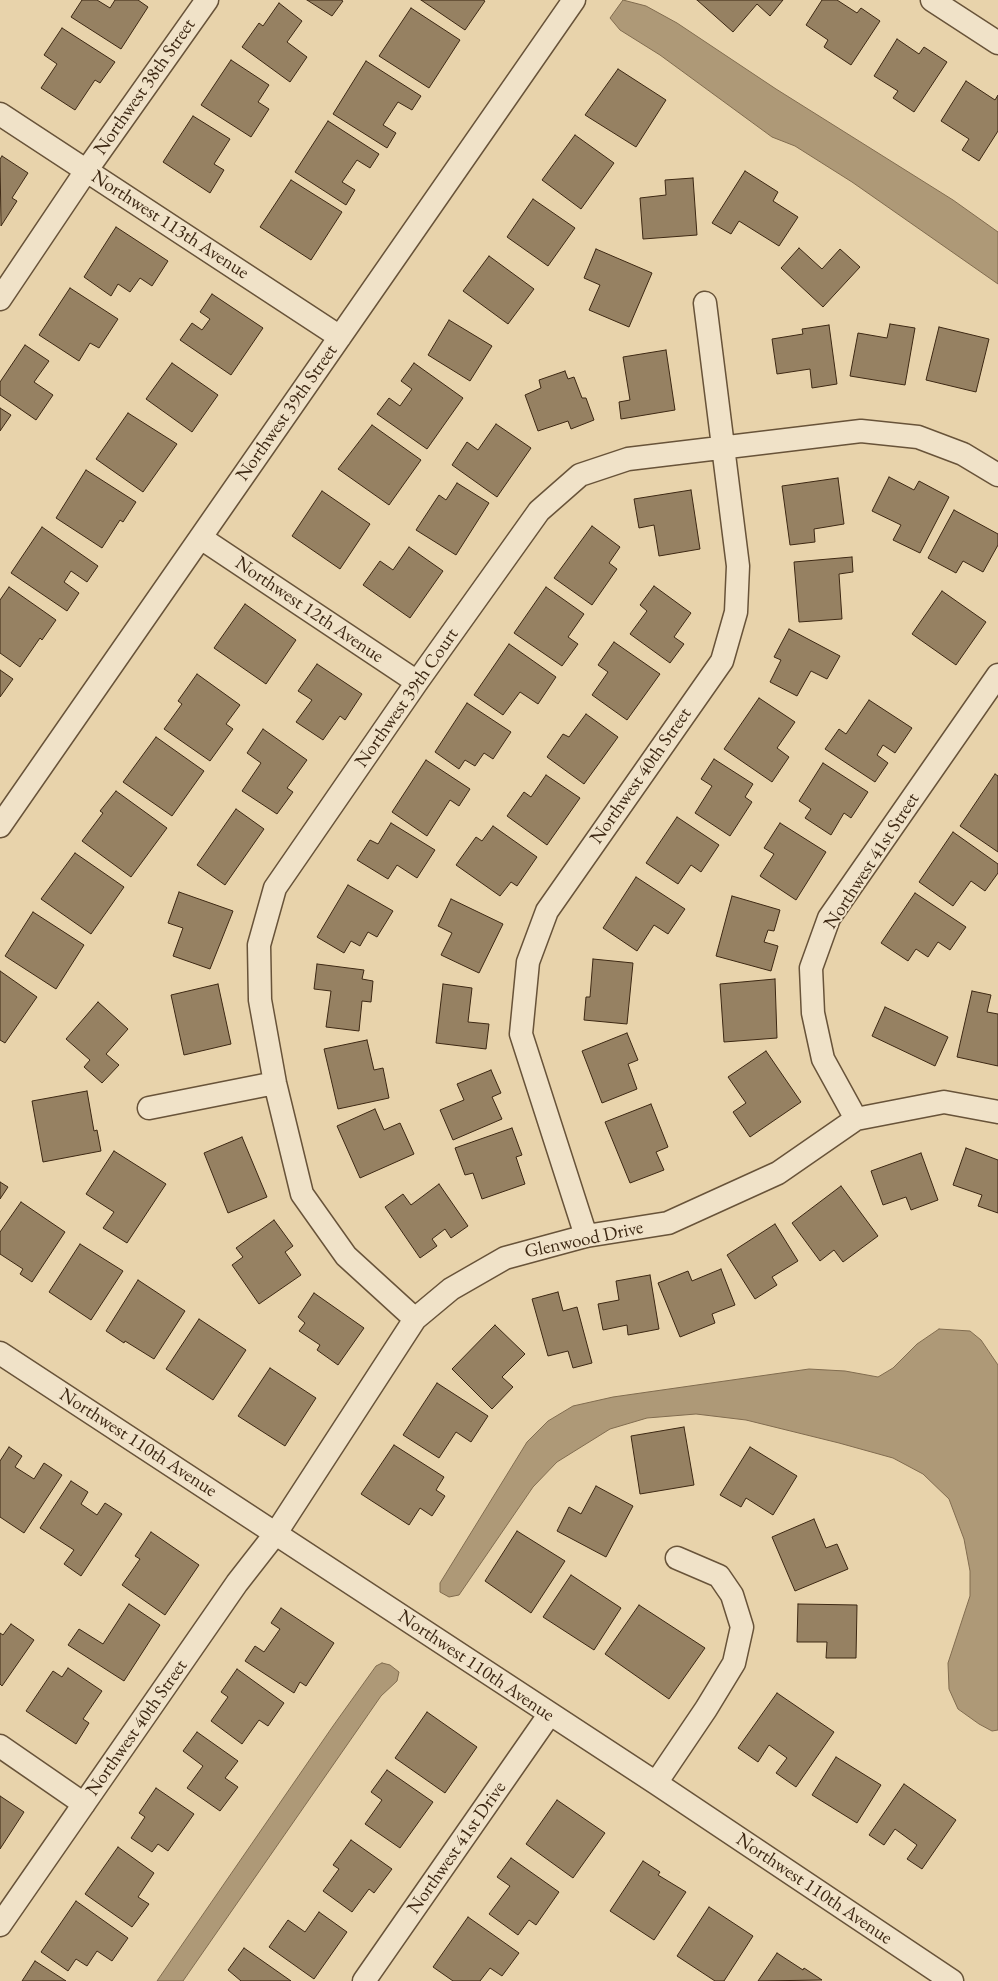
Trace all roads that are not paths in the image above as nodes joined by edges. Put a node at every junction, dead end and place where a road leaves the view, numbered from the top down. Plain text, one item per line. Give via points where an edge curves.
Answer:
1 (207, 0) edge
2 (574, 0) edge
3 (932, 0) edge
4 (998, 43) edge
5 (0, 114) edge
6 (86, 171) junction
7 (0, 299) edge
8 (705, 303) dead end
9 (340, 337) junction
10 (723, 446) junction
11 (998, 475) edge
12 (201, 538) junction
13 (998, 675) edge
14 (417, 682) junction
15 (0, 826) edge
16 (275, 1083) junction
17 (150, 1108) dead end
18 (998, 1112) edge
19 (856, 1120) junction
20 (586, 1236) junction
21 (415, 1319) junction
22 (0, 1352) edge
23 (276, 1534) junction
24 (677, 1558) dead end
25 (549, 1715) junction
26 (0, 1746) edge
27 (656, 1783) junction
28 (84, 1804) junction
29 (0, 1925) edge
30 (364, 1981) edge
31 (952, 1981) edge

1 - 6 street, Northwest 38th Street
2 - 9 street, Northwest 39th Street
3 - 4 street
5 - 6 street, Northwest 113th Avenue
6 - 7 street, Northwest 38th Street
6 - 9 street, Northwest 113th Avenue
8 - 10 street, Northwest 40th Street
9 - 12 street, Northwest 39th Street
10 - 11 street via 861,431 918,437 963,454
10 - 14 street, Northwest 39th Court via 628,460 580,475 539,511
10 - 20 street, Northwest 40th Street via 738,566 736,612 722,661 547,911 528,962 521,1034
12 - 14 street, Northwest 12th Avenue
12 - 15 street, Northwest 39th Street
13 - 19 street, Northwest 41st Street via 829,918 811,968 812,1013 823,1059
14 - 16 street, Northwest 39th Court via 275,888 259,945 260,1000
16 - 17 street
16 - 21 street, Northwest 39th Court via 302,1194 346,1256
18 - 19 street, Glenwood Drive via 944,1102
19 - 20 street, Glenwood Drive via 778,1173 668,1223
20 - 21 street, Glenwood Drive via 504,1258 451,1289
21 - 23 street, Glenwood Drive
22 - 23 street, Northwest 110th Avenue
23 - 25 street, Northwest 110th Avenue
23 - 28 street, Northwest 40th Street via 237,1583
24 - 27 street via 719,1576 732,1595 742,1627 734,1663
25 - 27 street, Northwest 110th Avenue
25 - 30 street, Northwest 41st Drive
26 - 28 street
27 - 31 street, Northwest 110th Avenue
28 - 29 street, Northwest 40th Street

